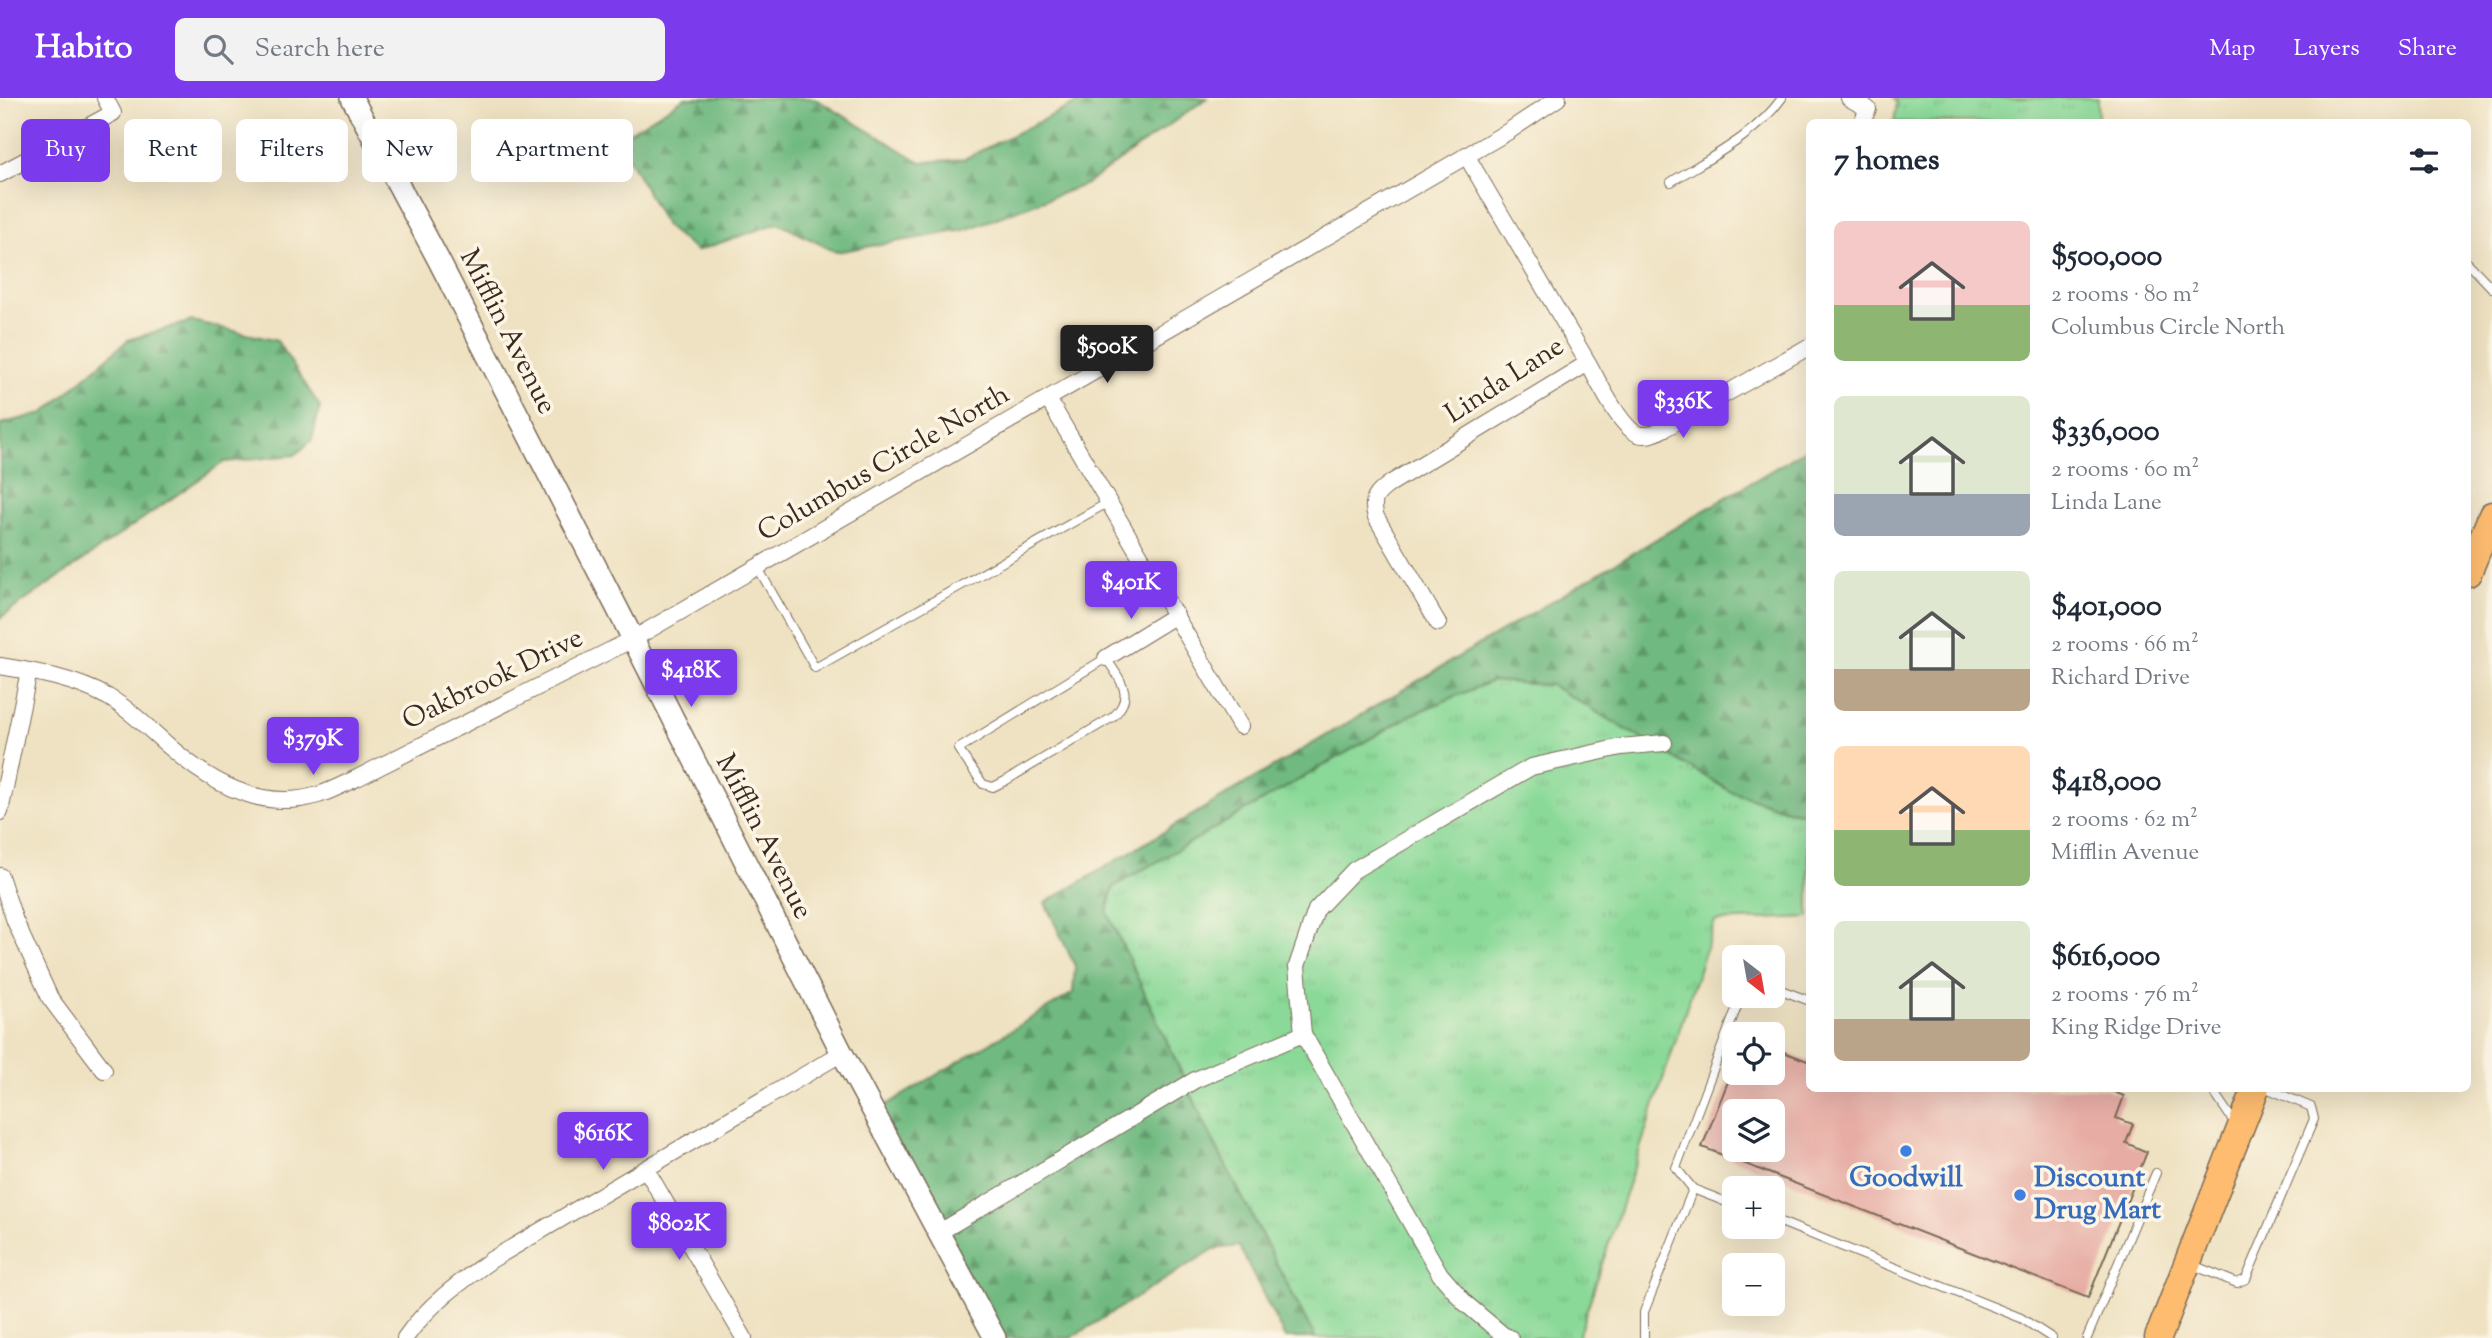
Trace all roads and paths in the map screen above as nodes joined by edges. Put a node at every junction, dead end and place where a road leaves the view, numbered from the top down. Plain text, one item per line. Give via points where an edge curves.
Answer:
1 (104, 98) edge
2 (352, 98) edge
3 (1558, 98) edge
4 (1782, 98) edge
5 (1849, 98) edge
6 (1865, 116) edge
7 (1466, 155) junction
8 (0, 174) edge
9 (1671, 182) dead end
10 (2471, 266) edge
11 (2492, 288) edge
12 (1806, 348) edge
13 (1588, 363) junction
14 (1048, 399) junction
15 (1110, 502) junction
16 (2492, 515) edge
17 (2471, 566) edge
18 (758, 568) junction
19 (1176, 615) junction
20 (1438, 623) dead end
21 (633, 639) junction
22 (1106, 658) junction
23 (0, 666) edge
24 (29, 671) junction
25 (1240, 726) dead end
26 (1664, 743) dead end
27 (0, 812) edge
28 (0, 876) edge
29 (1785, 992) edge
30 (1806, 999) edge
31 (1736, 1008) edge
32 (1303, 1034) junction
33 (842, 1054) junction
34 (104, 1070) dead end
35 (2214, 1092) edge
36 (2254, 1092) edge
37 (2275, 1092) edge
38 (2240, 1130) junction
39 (646, 1169) junction
40 (2156, 1173) dead end
41 (1693, 1189) junction
42 (1722, 1200) edge
43 (1785, 1224) edge
44 (938, 1233) junction
45 (2186, 1262) junction
46 (405, 1338) edge
47 (744, 1338) edge
48 (995, 1338) edge
49 (1510, 1338) edge
50 (1644, 1338) edge
51 (2052, 1338) edge
52 (2087, 1338) edge
53 (2158, 1338) edge

1 - 8 street via 113,113
2 - 21 street, Mifflin Avenue
3 - 7 street, Columbus Circle North
4 - 9 lane via 1740,138
5 - 6 street
7 - 13 street, Linda Lane
7 - 14 street, Columbus Circle North
10 - 11 lane
12 - 13 street via 1646,436 1625,424
13 - 20 street, Linda Lane via 1375,496 1376,517
14 - 15 street
14 - 18 street, Columbus Circle North
15 - 18 lane via 815,668
15 - 19 street
16 - 17 main road
18 - 21 street, Columbus Circle North
19 - 22 street
19 - 25 street
21 - 24 street, Oakbrook Drive via 333,790 286,800 221,784 108,697
21 - 33 street, Mifflin Avenue
22 - 22 lane via 1123,685 1124,706 1005,781 993,787 983,784 958,749
23 - 24 street, Oakbrook Drive
24 - 27 street
26 - 32 street via 1621,747 1531,767 1354,870 1316,910 1297,966
28 - 34 street via 50,998
29 - 30 lane
31 - 41 lane via 1676,1168
32 - 44 street via 1195,1080
32 - 49 street via 1440,1274 1465,1303
33 - 39 street
33 - 44 street, Mifflin Avenue
35 - 38 lane
36 - 38 main road
37 - 45 lane via 2311,1107 2314,1119 2246,1279 2237,1283
38 - 45 main road
39 - 46 street via 491,1260 446,1292
39 - 47 street
40 - 52 lane
41 - 42 lane
41 - 50 lane via 1644,1312
43 - 51 lane via 2010,1314
44 - 48 street, Mifflin Avenue
45 - 53 main road

